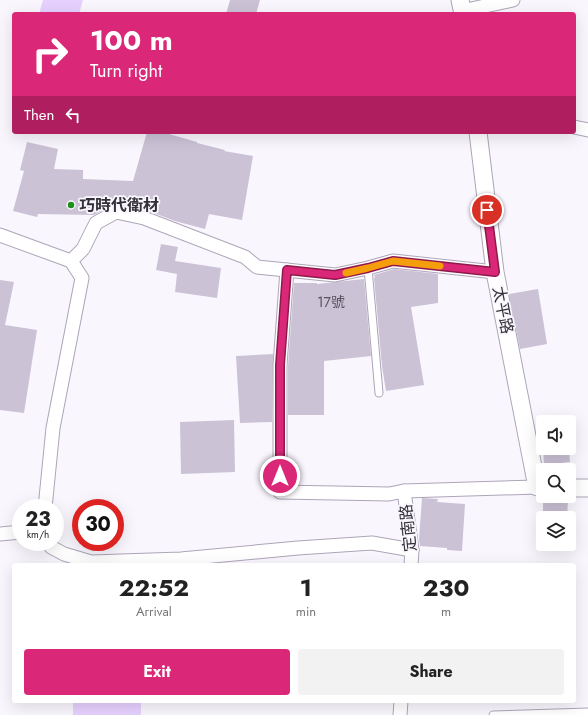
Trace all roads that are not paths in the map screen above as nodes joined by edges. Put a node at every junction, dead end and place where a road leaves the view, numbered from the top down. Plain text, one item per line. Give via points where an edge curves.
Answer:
1 (513, 0) edge
2 (462, 8) edge
3 (576, 127) edge
4 (588, 130) edge
5 (478, 134) edge
6 (0, 235) edge
7 (71, 261) junction
8 (368, 268) junction
9 (287, 270) junction
10 (495, 272) junction
11 (379, 393) dead end
12 (536, 468) edge
13 (536, 487) edge
14 (576, 488) edge
15 (588, 488) edge
16 (404, 491) junction
17 (46, 499) edge
18 (12, 533) edge
19 (0, 534) edge
20 (412, 550) junction
21 (58, 551) edge
22 (411, 563) edge
23 (401, 703) edge
24 (588, 712) edge
25 (400, 715) edge
26 (493, 715) edge

1 - 2 street
3 - 4 street
5 - 10 street, 太平路
6 - 7 street
7 - 9 street via 83,249 96,223 116,212 144,218 245,257 257,267
7 - 17 street via 82,278 53,428
8 - 9 street via 335,275
8 - 10 street via 393,261
8 - 11 lane
9 - 16 street via 280,365 280,492 388,494
10 - 12 street, 太平路
13 - 16 street
14 - 15 street
16 - 20 street, 定南路
18 - 19 street
20 - 21 street via 372,543 181,559 91,562
20 - 22 street, 定南路
23 - 25 street
24 - 26 lane

